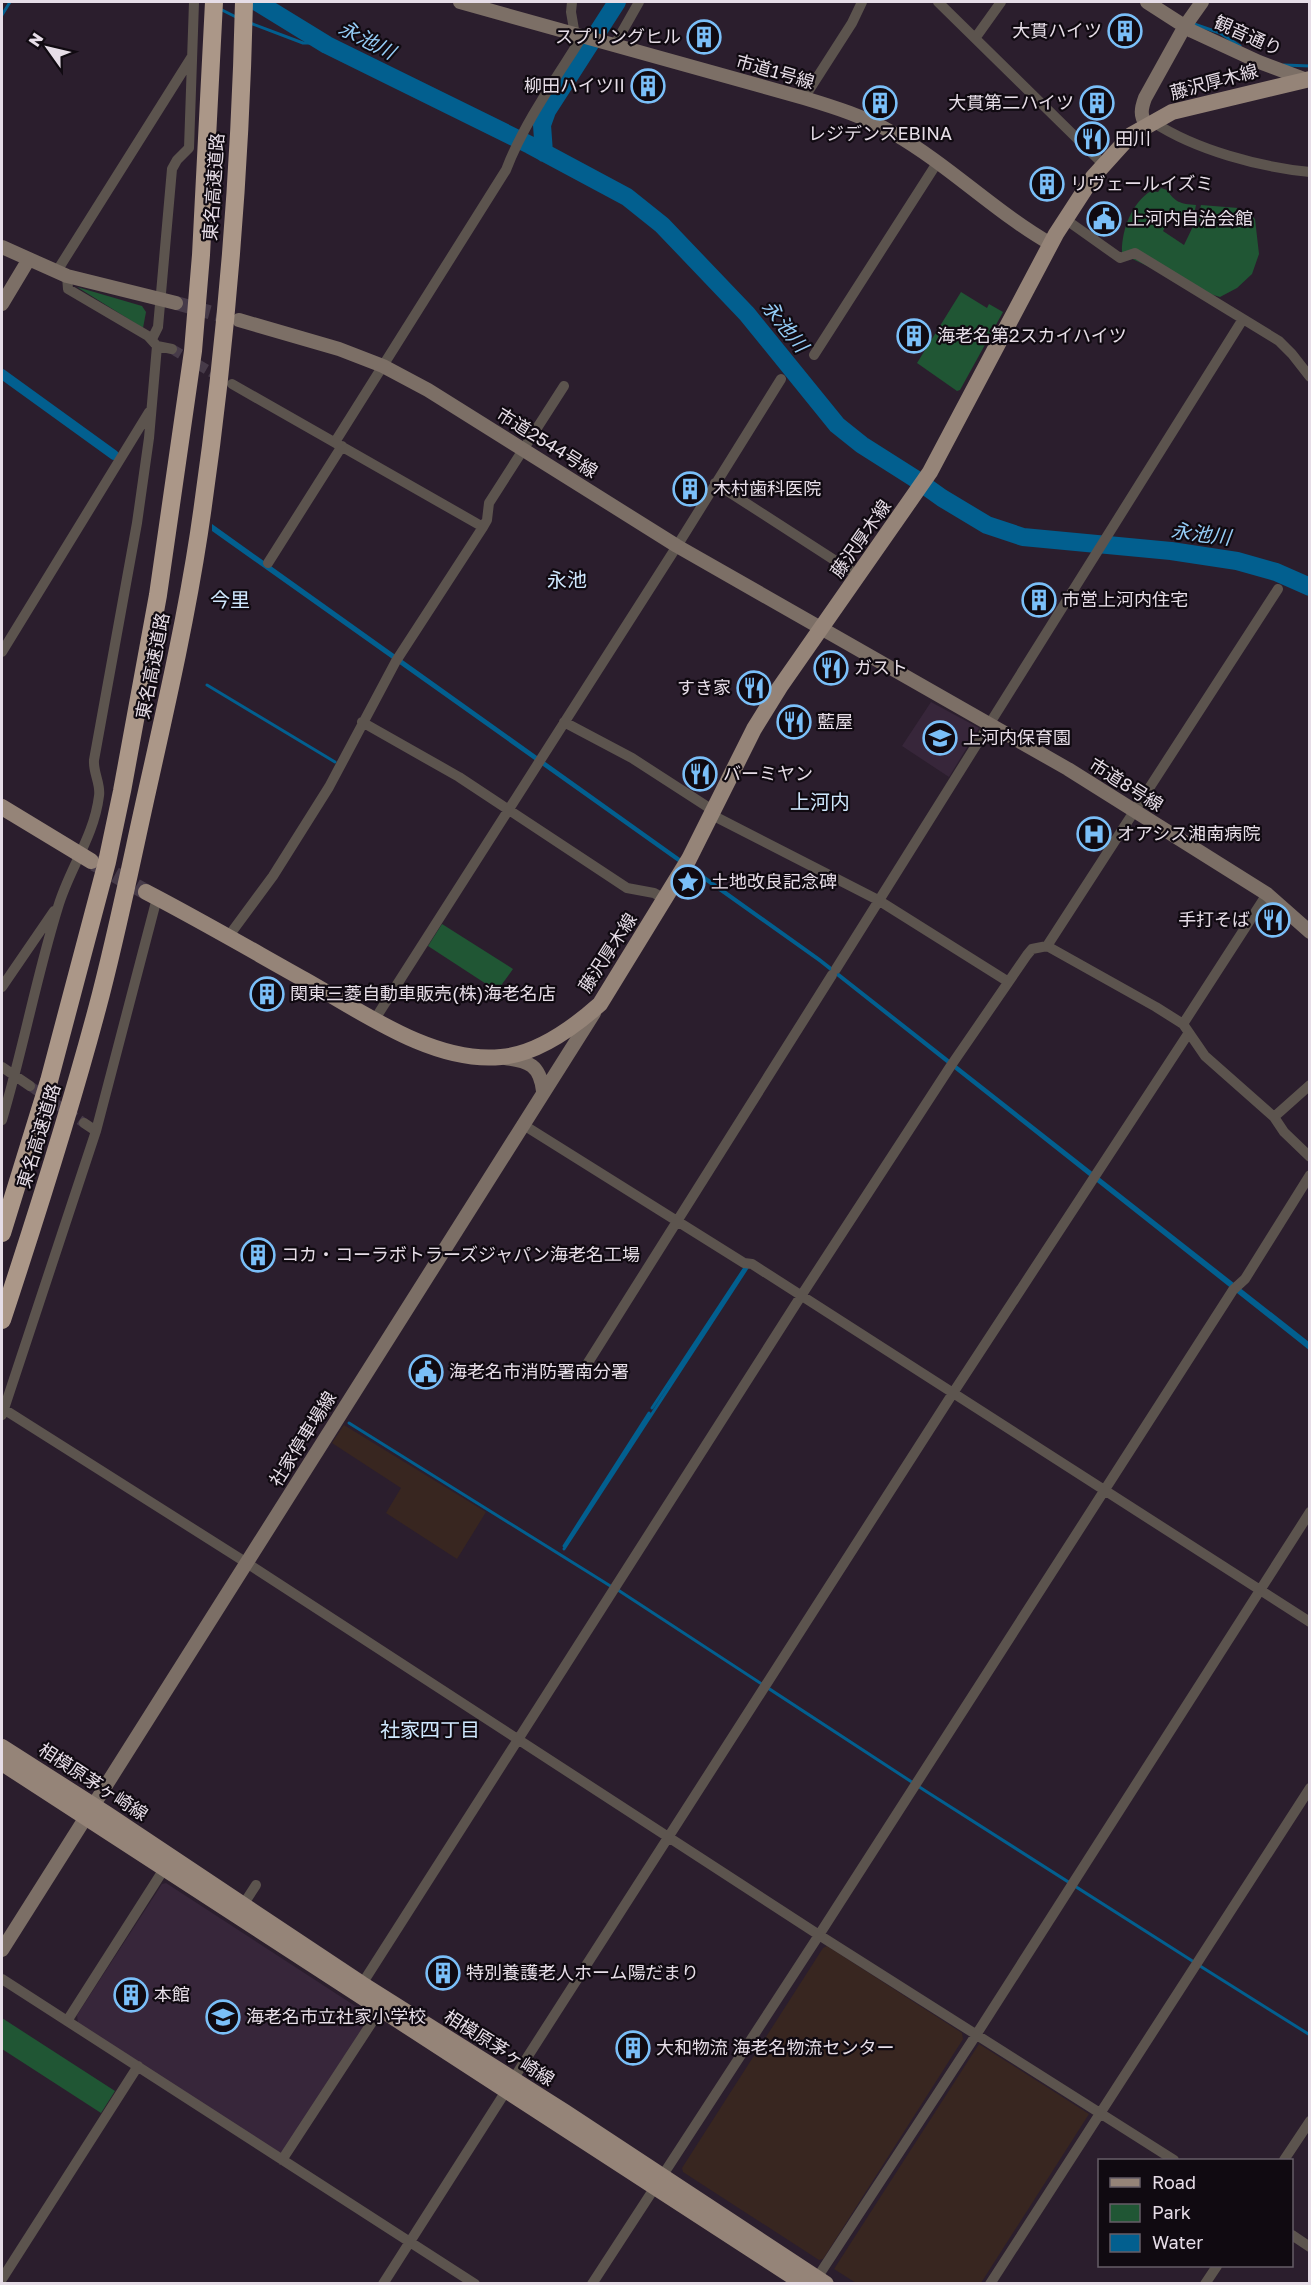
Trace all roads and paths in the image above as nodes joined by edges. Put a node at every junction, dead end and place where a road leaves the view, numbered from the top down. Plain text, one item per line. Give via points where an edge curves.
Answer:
1 (194, 2) edge
2 (214, 2) edge
3 (244, 2) edge
4 (460, 2) edge
5 (572, 2) edge
6 (639, 2) edge
7 (862, 2) edge
8 (938, 2) edge
9 (1001, 2) edge
10 (1148, 2) edge
11 (1202, 2) edge
12 (1185, 26) junction
13 (976, 37) junction
14 (592, 40) junction
15 (192, 58) junction
16 (1308, 79) edge
17 (804, 98) junction
18 (1150, 124) junction
19 (937, 163) junction
20 (1103, 164) junction
21 (1310, 172) edge
22 (1065, 219) junction
23 (1050, 244) junction
24 (2, 247) edge
25 (29, 259) junction
26 (62, 274) junction
27 (161, 299) junction
28 (176, 303) tunnel mouth
29 (2, 304) edge
30 (1243, 319) junction
31 (239, 320) tunnel mouth
32 (155, 342) junction
33 (172, 349) tunnel mouth
34 (814, 355) dead end
35 (382, 366) junction
36 (1310, 377) edge
37 (781, 379) dead end
38 (232, 384) tunnel mouth
39 (564, 386) dead end
40 (152, 408) junction
41 (338, 444) junction
42 (524, 449) junction
43 (715, 483) junction
44 (483, 527) junction
45 (677, 546) junction
46 (268, 563) dead end
47 (859, 576) junction
48 (1278, 589) dead end
49 (821, 628) junction
50 (2, 652) edge
51 (362, 722) junction
52 (564, 722) junction
53 (989, 725) junction
54 (2, 807) edge
55 (508, 809) junction
56 (1134, 811) junction
57 (713, 813) junction
58 (93, 859) junction
59 (1267, 894) junction
60 (152, 895) joint
61 (665, 899) junction
62 (878, 900) junction
63 (58, 906) junction
64 (1310, 932) edge
65 (228, 937) junction
66 (1047, 946) junction
67 (1007, 981) junction
68 (2, 987) edge
69 (600, 1004) junction
70 (375, 1019) junction
71 (1186, 1029) junction
72 (535, 1047) junction
73 (502, 1057) junction
74 (2, 1067) edge
75 (558, 1068) junction
76 (15, 1076) junction
77 (1310, 1084) edge
78 (30, 1086) tunnel mouth
79 (543, 1091) junction
80 (1274, 1117) junction
81 (2, 1120) edge
82 (84, 1123) tunnel mouth
83 (522, 1124) junction
84 (96, 1131) junction
85 (1310, 1157) edge
86 (1310, 1175) edge
87 (677, 1220) junction
88 (2, 1233) edge
89 (801, 1296) junction
90 (2, 1320) edge
91 (584, 1370) dead end
92 (953, 1393) junction
93 (2, 1411) edge
94 (1105, 1490) junction
95 (1310, 1512) edge
96 (246, 1562) junction
97 (1260, 1590) junction
98 (1310, 1623) edge
99 (519, 1738) junction
100 (2, 1747) edge
101 (2, 1764) edge
102 (1310, 1788) edge
103 (89, 1811) junction
104 (669, 1836) junction
105 (164, 1869) junction
106 (256, 1885) dead end
107 (243, 1905) junction
108 (819, 1935) junction
109 (2, 1950) edge
110 (2, 1979) edge
111 (362, 1984) junction
112 (380, 2010) junction
113 (67, 2021) junction
114 (976, 2035) junction
115 (138, 2066) junction
116 (509, 2086) junction
117 (1100, 2113) junction
118 (1310, 2121) edge
119 (1172, 2159) edge
120 (1285, 2159) edge
121 (282, 2160) junction
122 (659, 2182) junction
123 (1293, 2236) edge
124 (410, 2241) junction
125 (1310, 2247) edge
126 (1216, 2267) edge
127 (2, 2279) edge
128 (816, 2282) edge
129 (383, 2283) edge
130 (475, 2283) edge
131 (592, 2283) edge
132 (990, 2283) edge
133 (1205, 2283) edge

1 - 15 street
2 - 58 highway, 東名高速道路 via 206,178 187,397 158,595 122,791
3 - 90 highway, 東名高速道路 via 235,194 221,357 199,534 169,698 98,1005
4 - 14 street, 市道1号線
5 - 14 street via 571,12
6 - 14 street
7 - 17 street
8 - 13 street
9 - 13 street
10 - 12 street, 観音通り
11 - 12 street
12 - 16 street, 観音通り via 1259,62
12 - 18 street via 1141,109 1141,117
13 - 20 street
14 - 17 street, 市道1号線
14 - 35 street via 527,128 506,170
15 - 26 street
15 - 27 street via 189,148 172,169
16 - 18 main road, 藤沢厚木線 via 1195,105
17 - 19 street, 市道1号線 via 894,133
18 - 20 main road, 藤沢厚木線 via 1131,135
18 - 21 street via 1241,159
19 - 23 street, 市道1号線
19 - 34 street
20 - 22 main road, 藤沢厚木線
22 - 23 main road, 藤沢厚木線
22 - 30 street via 1120,258 1135,253
23 - 47 main road, 藤沢厚木線 via 930,472
24 - 25 street
25 - 26 street
25 - 29 street
26 - 27 street
26 - 32 street via 68,289
27 - 28 street
27 - 32 street
30 - 36 street via 1279,341
30 - 53 street
31 - 35 street, 市道2544号線 via 339,349
32 - 33 street
32 - 40 street
35 - 41 street
35 - 42 street, 市道2544号線
37 - 43 street
38 - 41 street
39 - 42 street
40 - 50 street
40 - 58 street via 131,556 94,760 100,792 90,833
41 - 44 street
41 - 46 street
42 - 44 street via 489,503 488,520
42 - 45 street, 市道2544号線
43 - 45 street
43 - 47 street
44 - 51 street via 397,659
45 - 49 street, 市道2544号線
45 - 52 street
47 - 49 main road, 藤沢厚木線
48 - 56 street
49 - 53 street, 市道8号線
49 - 57 main road, 藤沢厚木線 via 754,729
51 - 55 street
51 - 65 street via 329,787 273,876
52 - 55 street
52 - 57 street via 632,758
53 - 56 street, 市道8号線
53 - 62 street
54 - 58 main road
55 - 61 street via 627,888
55 - 70 street
56 - 59 street, 市道8号線
56 - 66 street
57 - 61 main road, 藤沢厚木線
57 - 62 street
58 - 63 street
58 - 88 highway, 東名高速道路 via 49,1081
59 - 64 street, 市道8号線
59 - 71 street
60 - 65 main road, 藤沢厚木線
60 - 84 street
61 - 69 main road, 藤沢厚木線
62 - 67 street
62 - 87 street
63 - 68 street
63 - 76 street
65 - 70 main road, 藤沢厚木線
66 - 67 street via 1032,949
66 - 71 street via 1156,1007
67 - 89 street
69 - 72 main road, 藤沢厚木線
69 - 75 street, 社家停車場線
70 - 73 main road, 藤沢厚木線 via 443,1050
71 - 80 street via 1205,1056
71 - 92 street via 1095,1178
72 - 73 main road, 藤沢厚木線
72 - 75 street via 553,1052
73 - 79 street via 532,1065 540,1074
74 - 76 street
75 - 79 street, 社家停車場線
76 - 78 street
76 - 81 street
77 - 80 street
79 - 83 street, 社家停車場線
80 - 85 street
82 - 84 street
83 - 87 street
83 - 96 street, 社家停車場線
84 - 93 street
86 - 94 street
87 - 89 street
87 - 91 street
89 - 92 street
89 - 99 street
92 - 94 street
92 - 104 street
93 - 96 street
94 - 97 street
94 - 108 street
95 - 97 street
96 - 99 street
96 - 103 street, 社家停車場線
97 - 98 street
97 - 114 street
99 - 104 street
99 - 111 street
100 - 103 main road, 相模原茅ヶ崎線
101 - 103 main road, 相模原茅ヶ崎線
102 - 117 street
103 - 105 main road, 相模原茅ヶ崎線
103 - 107 main road, 相模原茅ヶ崎線
103 - 109 street, 社家停車場線
104 - 108 street
104 - 116 street
105 - 112 main road, 相模原茅ヶ崎線
105 - 113 street
106 - 107 street
107 - 111 main road, 相模原茅ヶ崎線
108 - 114 street
108 - 122 street
110 - 113 street
111 - 116 main road, 相模原茅ヶ崎線
112 - 116 main road, 相模原茅ヶ崎線
112 - 121 street
113 - 115 street
114 - 117 street
114 - 128 street
115 - 121 street
115 - 127 street
116 - 122 main road, 相模原茅ヶ崎線 via 565,2112
116 - 124 street
117 - 119 street
117 - 132 street
118 - 120 street
121 - 124 street
122 - 128 main road, 相模原茅ヶ崎線 via 748,2231
122 - 131 street
123 - 125 street
124 - 129 street
124 - 130 street
126 - 133 street

